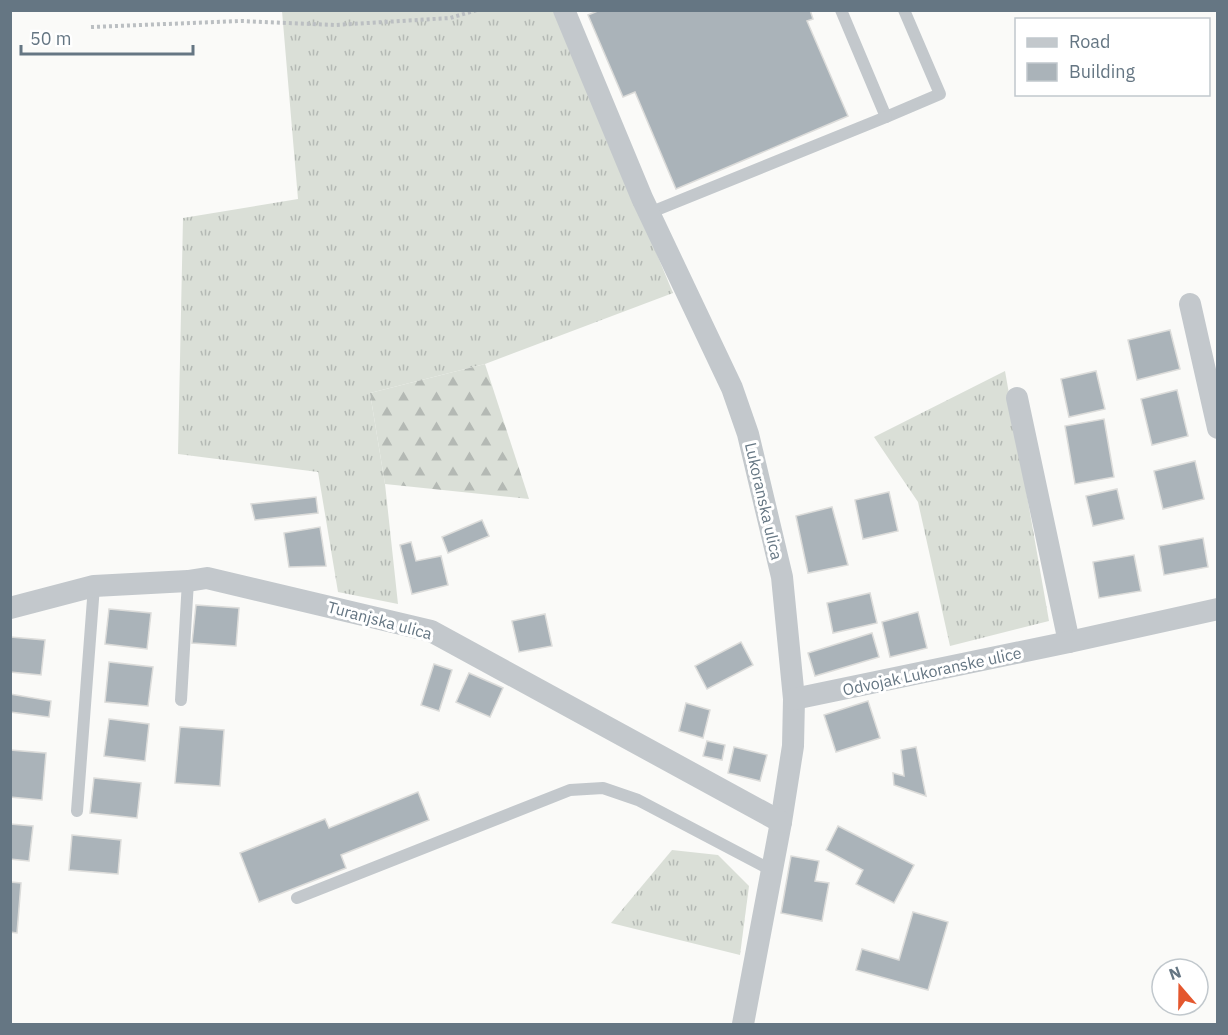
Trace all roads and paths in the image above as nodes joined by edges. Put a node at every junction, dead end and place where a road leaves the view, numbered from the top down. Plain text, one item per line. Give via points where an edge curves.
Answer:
1 (477, 10) edge
2 (564, 10) edge
3 (841, 10) edge
4 (904, 10) edge
5 (91, 27) dead end
6 (886, 117) junction
7 (650, 213) junction
8 (1190, 304) dead end
9 (1017, 398) dead end
10 (1218, 428) edge
11 (188, 581) junction
12 (94, 586) junction
13 (10, 608) edge
14 (1218, 609) edge
15 (1069, 642) junction
16 (794, 699) junction
17 (181, 700) dead end
18 (77, 811) dead end
19 (781, 822) junction
20 (771, 870) junction
21 (297, 898) dead end
22 (746, 1024) edge

1 - 5 path via 450,18 334,25 241,21
2 - 7 street, Lukoranska ulica
3 - 6 lane
4 - 6 lane via 940,94
6 - 7 lane
7 - 16 street, Lukoranska ulica via 732,388 748,434 782,577
8 - 10 street
9 - 15 street
11 - 12 street, Turanjska ulica
11 - 17 lane
11 - 19 street, Turanjska ulica via 207,578 431,631
12 - 13 street, Turanjska ulica
12 - 18 lane
14 - 15 street, Odvojak Lukoranske ulice
15 - 16 street, Odvojak Lukoranske ulice
16 - 19 street, Lukoranska ulica via 793,746
19 - 20 street, Lukoranska ulica
20 - 21 lane via 638,800 603,788 570,790
20 - 22 street, Lukoranska ulica

